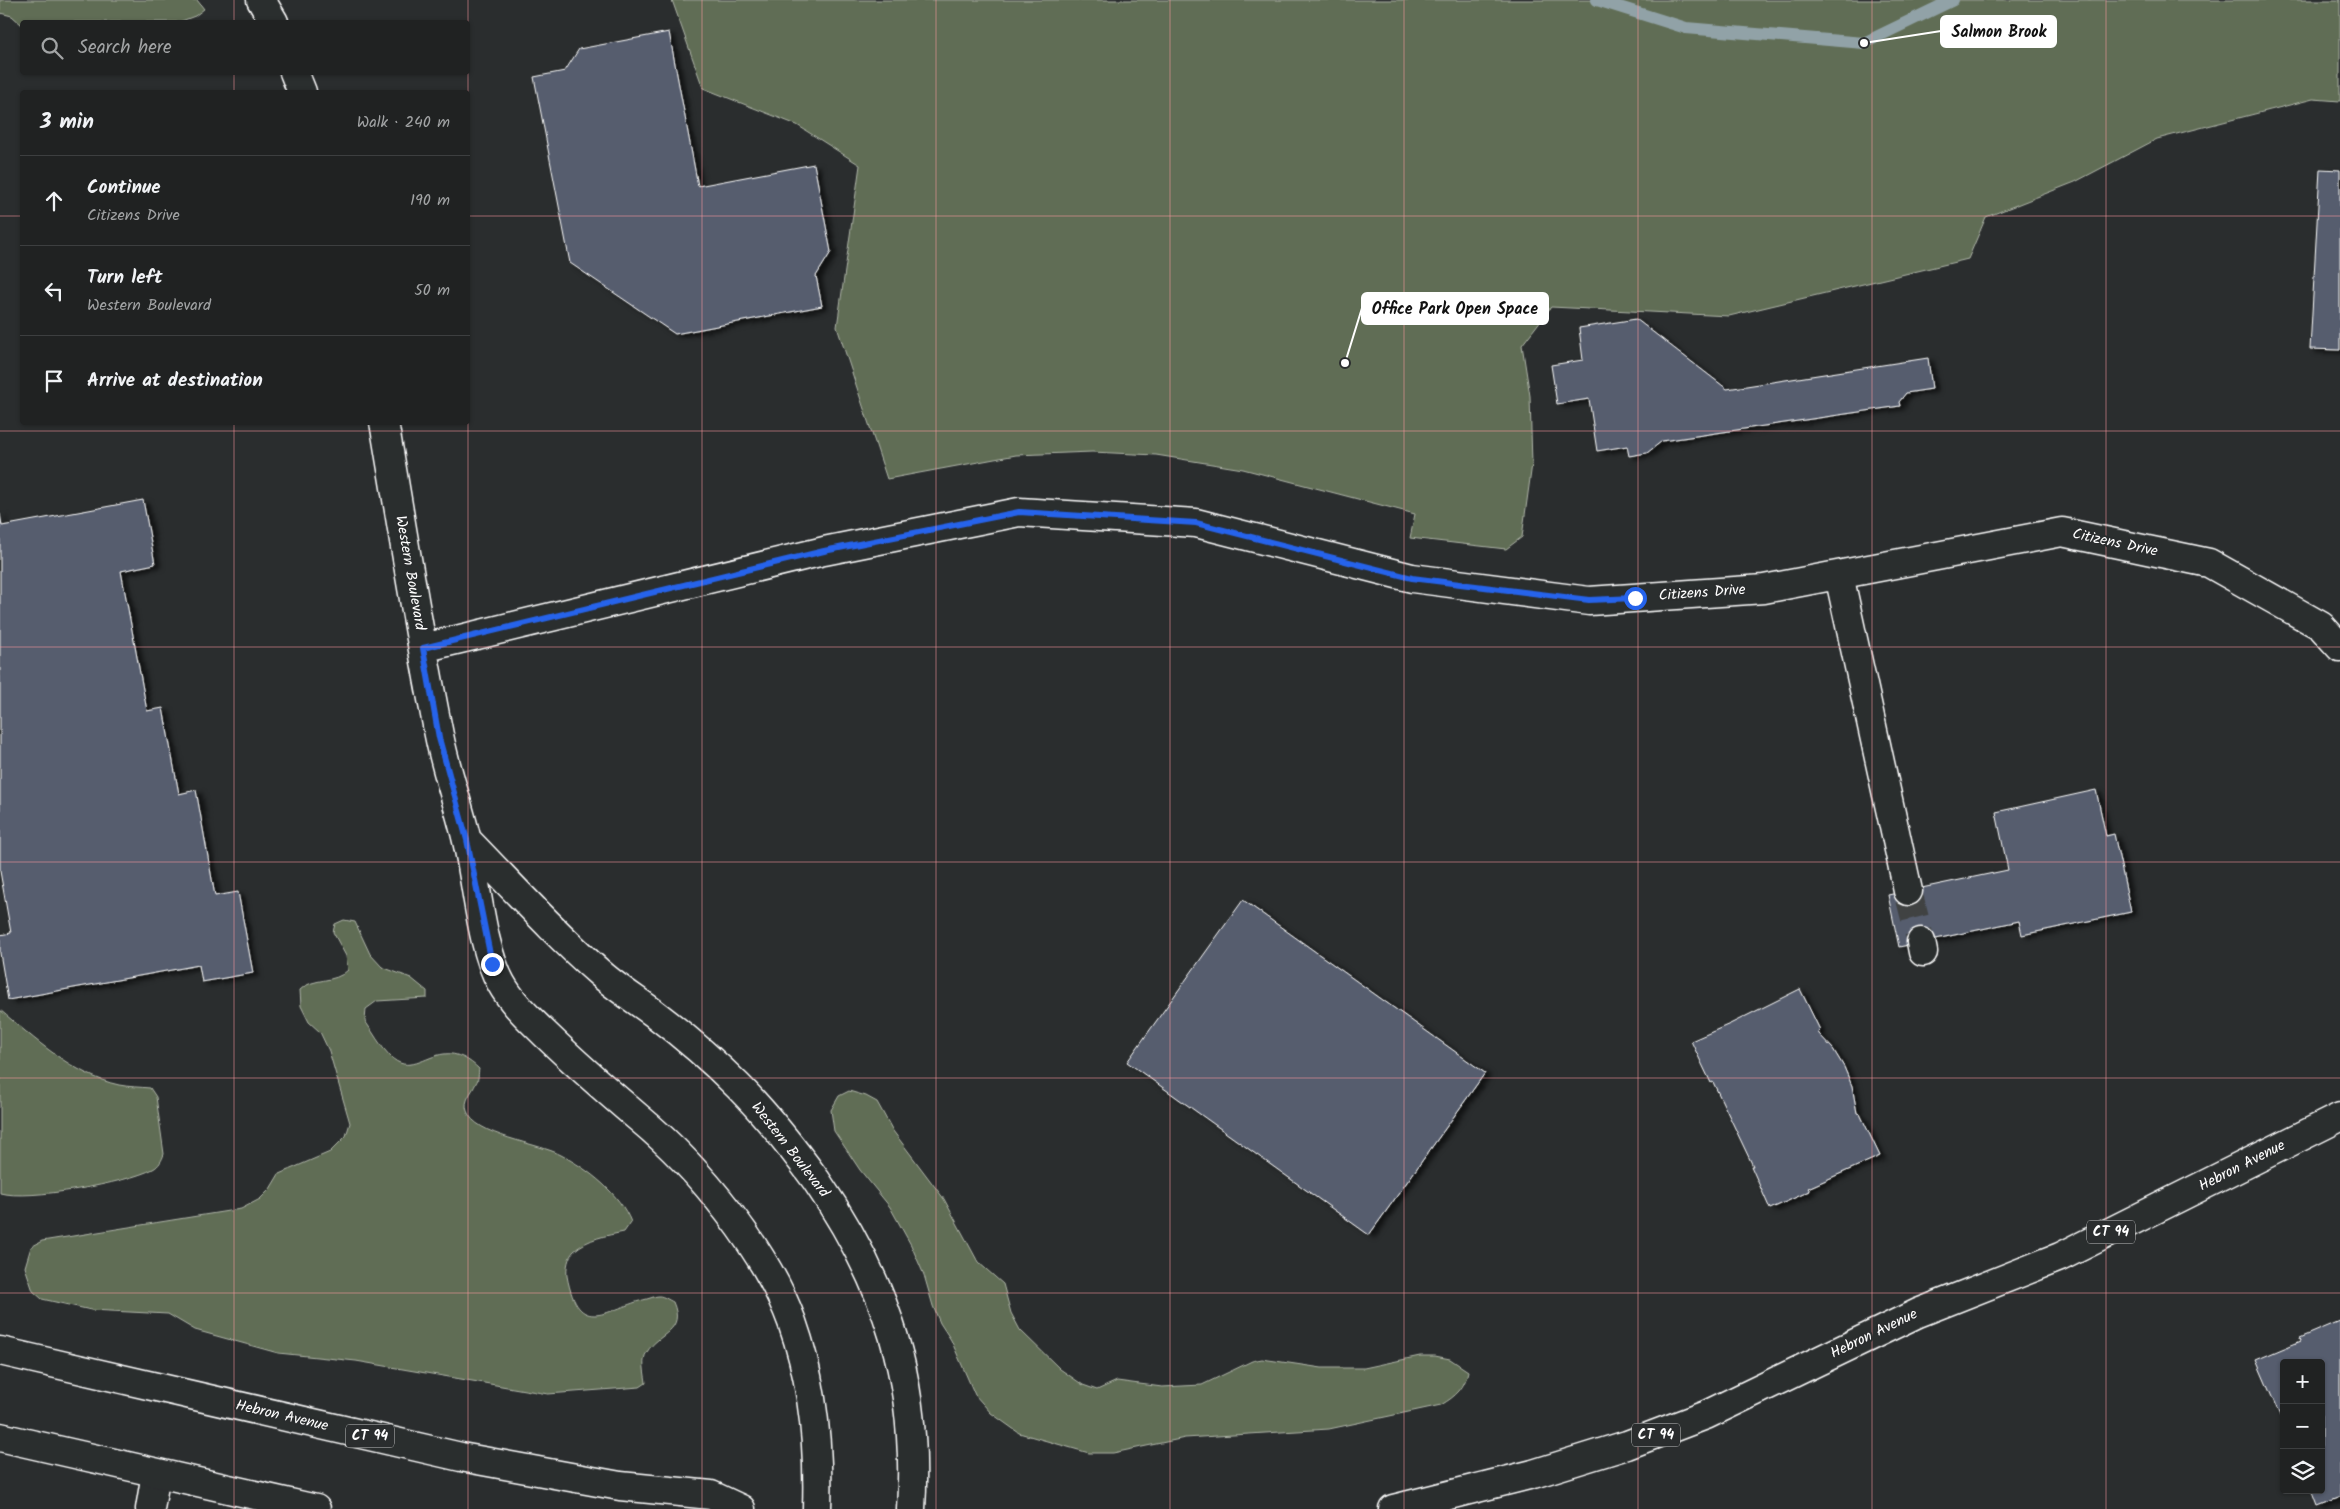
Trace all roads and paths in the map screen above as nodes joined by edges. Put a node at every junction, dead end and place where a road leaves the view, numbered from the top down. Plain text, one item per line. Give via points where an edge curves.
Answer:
1 (261, 0) edge
2 (273, 20) edge
3 (295, 75) edge
4 (301, 90) edge
5 (385, 425) edge
6 (1840, 575) junction
7 (423, 648) junction
8 (2340, 648) edge
9 (467, 840) junction
10 (1908, 891) tunnel mouth
11 (2340, 1117) edge
12 (0, 1351) edge
13 (0, 1437) edge
14 (156, 1472) junction
15 (303, 1508) edge
16 (150, 1509) edge
17 (741, 1509) edge
18 (817, 1509) edge
19 (911, 1509) edge
20 (1393, 1509) edge

1 - 2 street
3 - 4 street
5 - 7 street, Western Boulevard
6 - 7 street, Citizens Drive via 1764,589 1589,600 1412,578 1196,523 1019,512 824,551
6 - 8 street, Citizens Drive via 2062,532 2209,563 2321,626
6 - 10 street
7 - 9 street, Western Boulevard via 439,738
9 - 18 street, Western Boulevard via 492,964 502,986 517,1006 586,1074 650,1127 690,1166 737,1226 773,1282 793,1325 805,1369 815,1433
9 - 19 street, Western Boulevard via 602,974 738,1085 777,1129 828,1199 868,1269 897,1345 911,1429
11 - 20 street, Hebron Avenue / CT 94 via 2060,1257 1918,1313 1706,1416 1533,1474
12 - 17 street, Hebron Avenue / CT 94 via 461,1457 620,1486 711,1495
13 - 14 street
14 - 15 street
14 - 16 street

